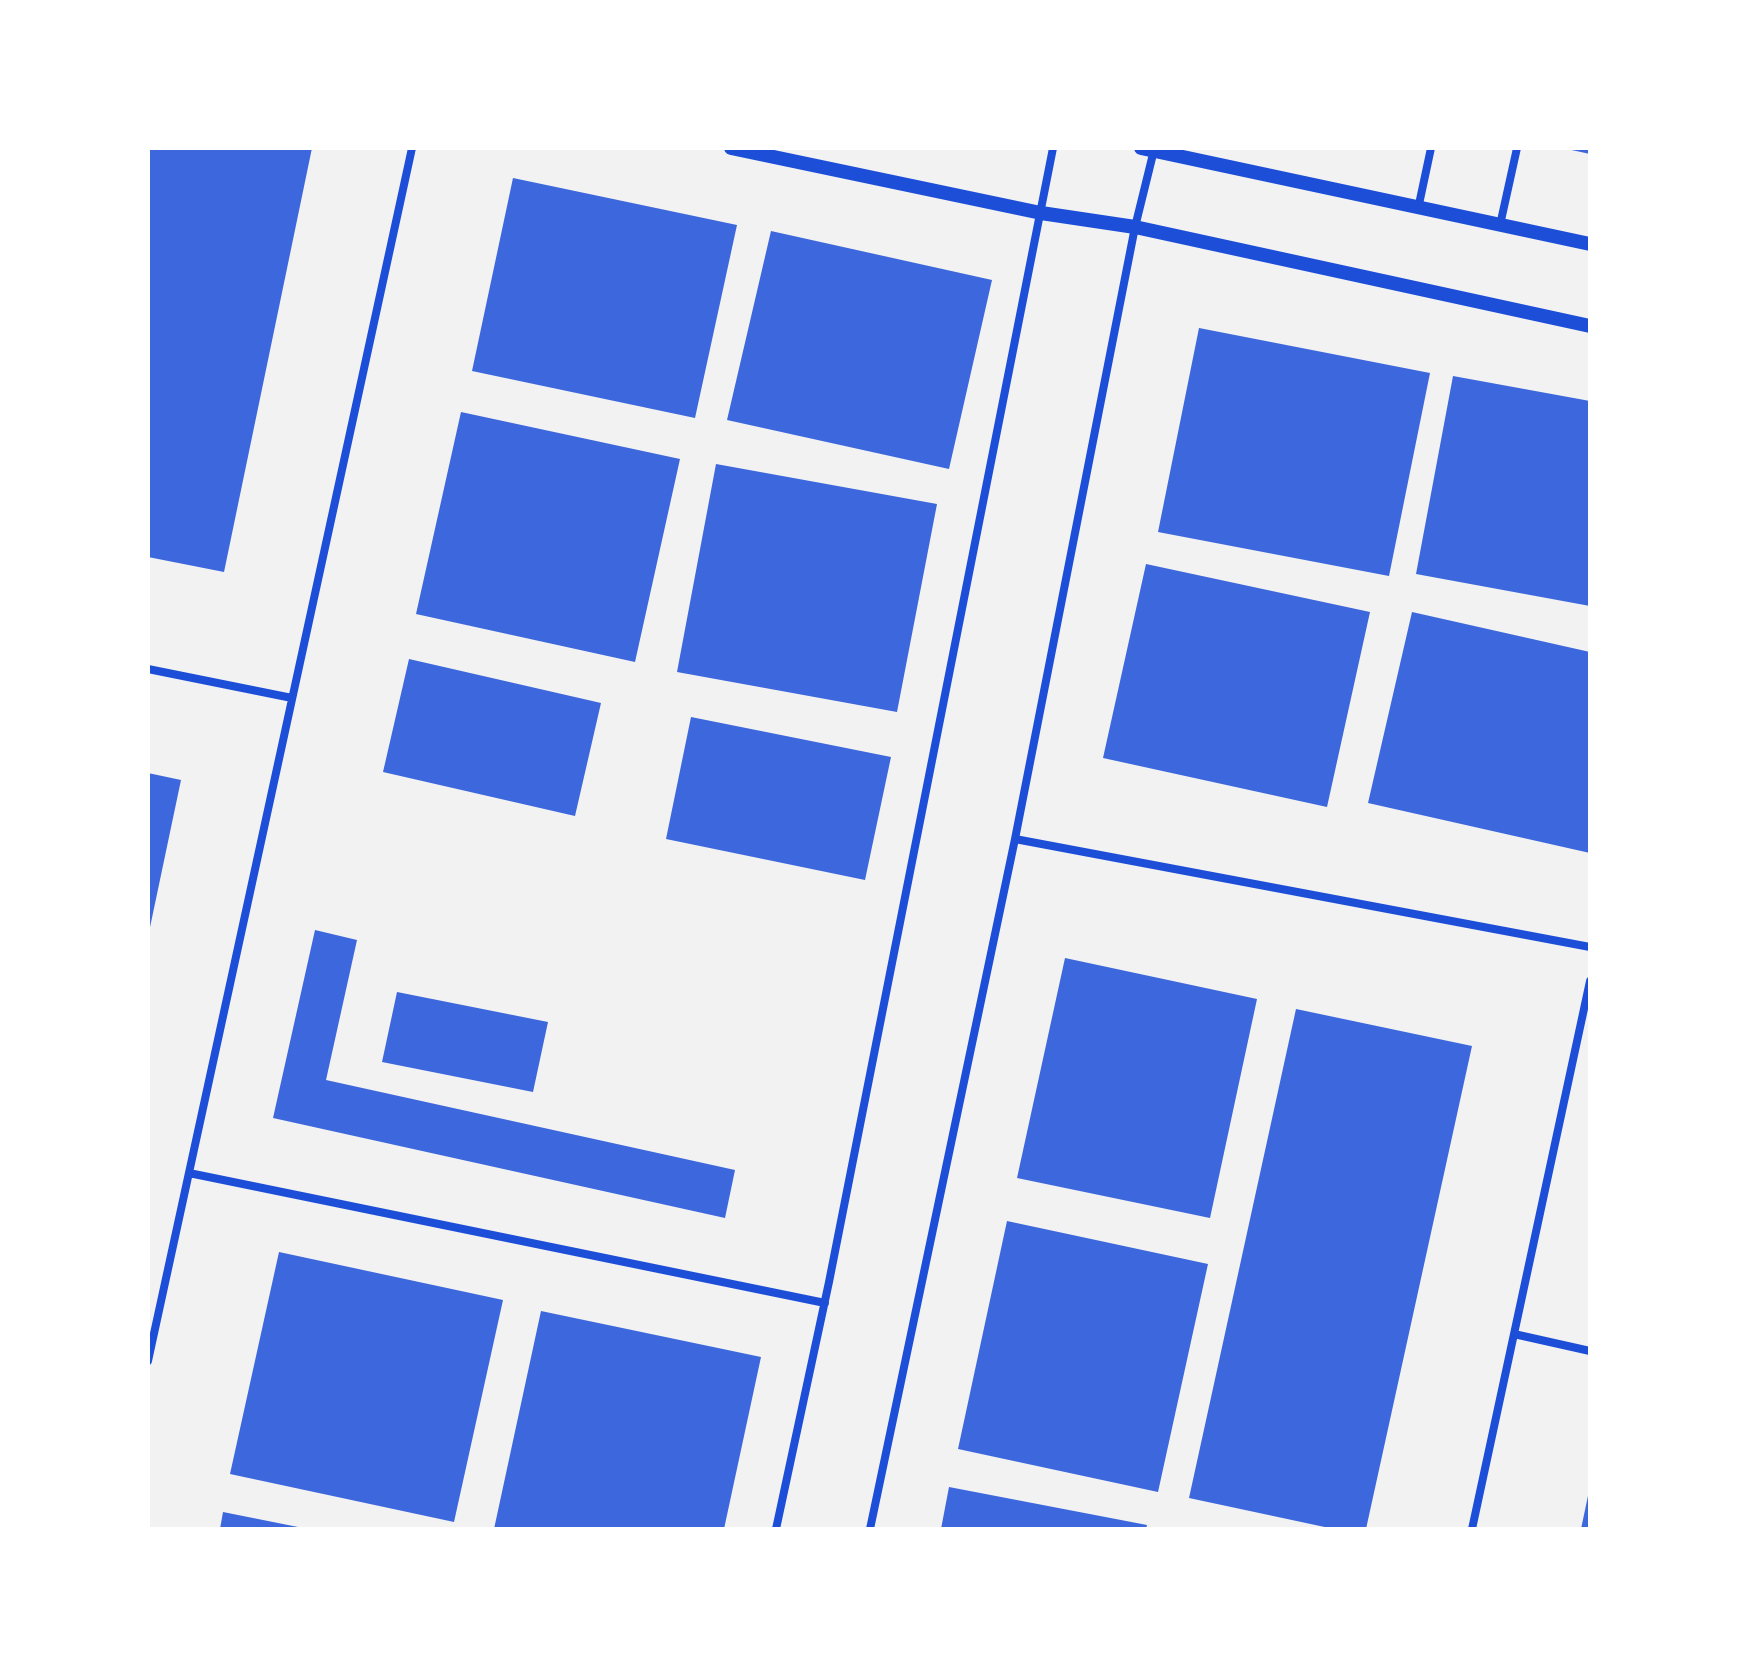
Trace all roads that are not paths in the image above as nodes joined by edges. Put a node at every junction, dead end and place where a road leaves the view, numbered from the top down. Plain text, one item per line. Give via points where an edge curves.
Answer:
1 (412, 148) edge
2 (731, 148) edge
3 (1053, 148) edge
4 (1431, 148) edge
5 (1517, 148) edge
6 (1148, 149) edge
7 (1418, 209) junction
8 (1041, 213) junction
9 (1500, 225) junction
10 (1135, 227) junction
11 (1590, 244) edge
12 (1590, 326) edge
13 (148, 669) edge
14 (292, 698) junction
15 (1015, 839) junction
16 (1590, 947) edge
17 (1590, 981) edge
18 (189, 1173) junction
19 (825, 1303) junction
20 (1514, 1334) junction
21 (1590, 1351) edge
22 (148, 1361) edge
23 (776, 1529) edge
24 (870, 1529) edge
25 (1472, 1529) edge

1 - 14 street
2 - 8 street
3 - 8 street
4 - 7 street
5 - 9 street
6 - 7 street
6 - 10 street
7 - 9 street
8 - 10 street
8 - 19 street
9 - 11 street
10 - 12 street
10 - 15 street
13 - 14 street
14 - 18 street
15 - 16 street
15 - 24 street
17 - 20 street
18 - 19 street
18 - 22 street
19 - 23 street
20 - 21 street
20 - 25 street

